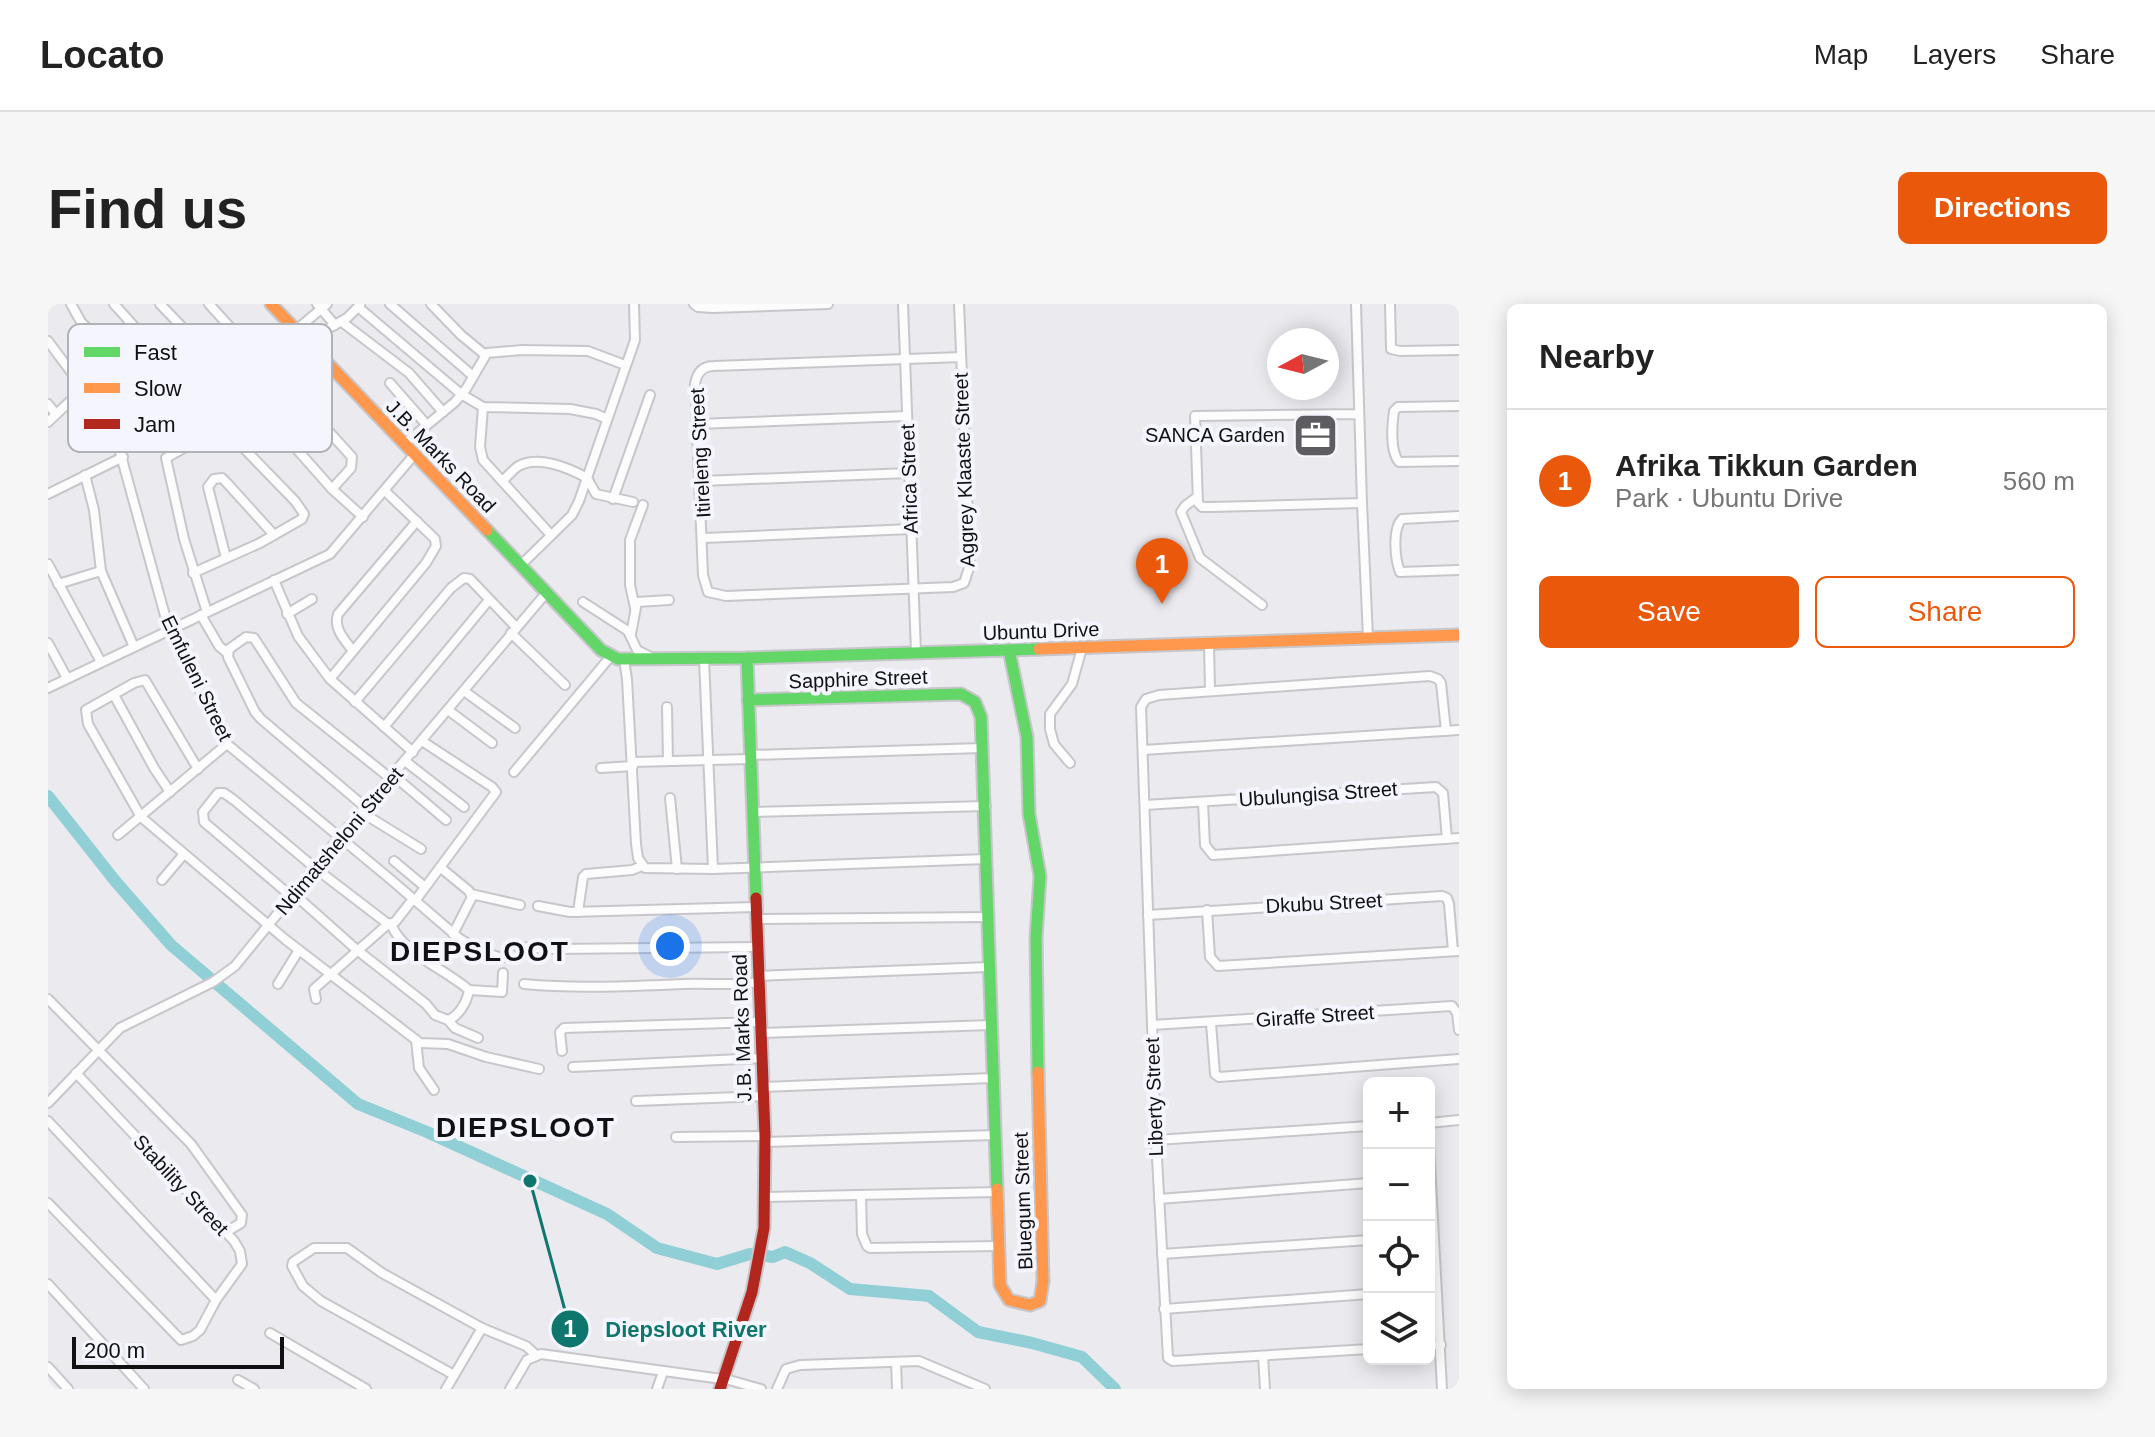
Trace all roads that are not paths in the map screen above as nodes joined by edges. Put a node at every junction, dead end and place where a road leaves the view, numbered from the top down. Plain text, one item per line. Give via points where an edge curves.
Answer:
1 (71, 304) edge
2 (114, 304) edge
3 (160, 304) edge
4 (209, 304) edge
5 (271, 304) edge
6 (390, 304) edge
7 (431, 304) edge
8 (634, 304) edge
9 (694, 304) edge
10 (828, 304) edge
11 (903, 304) edge
12 (959, 304) edge
13 (1356, 304) edge
14 (1390, 304) edge
15 (321, 306) edge
16 (359, 306) edge
17 (339, 323) junction
18 (83, 324) edge
19 (132, 324) edge
20 (179, 324) edge
21 (227, 324) edge
22 (290, 324) edge
23 (302, 324) edge
24 (332, 328) edge
25 (48, 341) edge
26 (1459, 350) edge
27 (484, 354) junction
28 (961, 357) junction
29 (905, 359) junction
30 (625, 365) junction
31 (68, 367) edge
32 (332, 368) edge
33 (473, 376) junction
34 (390, 383) dead end
35 (461, 394) junction
36 (650, 395) dead end
37 (68, 403) edge
38 (48, 404) edge
39 (1459, 406) edge
40 (483, 407) junction
41 (443, 412) junction
42 (56, 414) junction
43 (1359, 414) junction
44 (907, 416) junction
45 (607, 419) junction
46 (48, 422) edge
47 (425, 423) junction
48 (698, 424) junction
49 (332, 435) edge
50 (404, 444) junction
51 (121, 452) edge
52 (177, 452) edge
53 (248, 452) edge
54 (299, 452) edge
55 (414, 455) junction
56 (123, 457) junction
57 (1459, 461) edge
58 (909, 473) junction
59 (85, 475) junction
60 (587, 478) junction
61 (502, 481) junction
62 (701, 481) junction
63 (332, 489) junction
64 (385, 491) junction
65 (48, 494) edge
66 (1197, 497) junction
67 (613, 499) junction
68 (1362, 503) junction
69 (1459, 516) edge
70 (363, 517) junction
71 (417, 521) junction
72 (911, 529) junction
73 (274, 535) junction
74 (551, 535) junction
75 (704, 538) junction
76 (226, 558) junction
77 (48, 564) edge
78 (521, 565) junction
79 (1459, 570) edge
80 (101, 571) junction
81 (193, 573) junction
82 (274, 580) junction
83 (58, 584) junction
84 (913, 588) junction
85 (547, 592) junction
86 (312, 599) dead end
87 (489, 600) junction
88 (669, 600) dead end
89 (583, 602) dead end
90 (1262, 605) dead end
91 (635, 608) junction
92 (204, 614) junction
93 (287, 614) junction
94 (169, 630) junction
95 (514, 630) junction
96 (631, 634) junction
97 (1459, 635) edge
98 (1368, 638) junction
99 (48, 643) edge
100 (1209, 644) junction
101 (134, 647) junction
102 (1082, 648) junction
103 (1009, 650) junction
104 (353, 651) junction
105 (916, 653) junction
106 (228, 654) junction
107 (611, 656) junction
108 (747, 658) junction
109 (704, 659) junction
110 (624, 660) junction
111 (657, 660) junction
112 (101, 662) junction
113 (67, 678) junction
114 (330, 679) junction
115 (565, 685) dead end
116 (48, 688) edge
117 (1210, 690) junction
118 (464, 691) junction
119 (114, 695) junction
120 (968, 696) joint
121 (748, 700) junction
122 (355, 702) junction
123 (667, 707) dead end
124 (448, 710) junction
125 (384, 727) junction
126 (515, 728) dead end
127 (1459, 730) edge
128 (1446, 731) junction
129 (422, 741) junction
130 (492, 743) dead end
131 (227, 744) junction
132 (982, 748) junction
133 (1143, 750) junction
134 (413, 752) junction
135 (750, 757) junction
136 (708, 760) junction
137 (405, 761) junction
138 (668, 761) junction
139 (1070, 763) dead end
140 (633, 764) junction
141 (601, 768) dead end
142 (198, 769) junction
143 (514, 772) dead end
144 (392, 777) junction
145 (170, 792) junction
146 (670, 798) dead end
147 (1203, 803) junction
148 (1145, 805) junction
149 (986, 806) junction
150 (464, 807) dead end
151 (363, 810) junction
152 (752, 812) junction
153 (141, 817) junction
154 (446, 820) dead end
155 (118, 835) dead end
156 (339, 838) junction
157 (1459, 838) edge
158 (1447, 839) junction
159 (421, 849) dead end
160 (184, 854) junction
161 (986, 859) junction
162 (394, 861) dead end
163 (642, 866) junction
164 (754, 867) junction
165 (315, 868) junction
166 (441, 868) junction
167 (677, 869) junction
168 (713, 869) junction
169 (162, 880) dead end
170 (425, 887) junction
171 (471, 894) junction
172 (293, 896) junction
173 (414, 900) junction
174 (520, 905) dead end
175 (538, 906) dead end
176 (1207, 910) junction
177 (578, 912) junction
178 (756, 913) junction
179 (1148, 915) junction
180 (988, 917) junction
181 (390, 924) junction
182 (269, 925) junction
183 (453, 934) junction
184 (518, 947) dead end
185 (757, 947) junction
186 (299, 950) junction
187 (357, 950) junction
188 (1456, 951) edge
189 (502, 958) dead end
190 (989, 967) junction
191 (503, 973) dead end
192 (332, 974) junction
193 (758, 979) junction
194 (278, 984) dead end
195 (524, 984) dead end
196 (469, 990) junction
197 (48, 999) edge
198 (316, 999) dead end
199 (57, 1007) junction
200 (48, 1016) edge
201 (448, 1020) junction
202 (1211, 1023) junction
203 (991, 1025) junction
204 (1152, 1025) junction
205 (760, 1028) junction
206 (1459, 1030) edge
207 (478, 1038) dead end
208 (416, 1040) junction
209 (99, 1049) junction
210 (562, 1051) dead end
211 (761, 1058) junction
212 (1459, 1059) edge
213 (573, 1067) dead end
214 (539, 1069) dead end
215 (76, 1073) junction
216 (993, 1078) junction
217 (434, 1090) dead end
218 (763, 1092) junction
219 (636, 1101) dead end
220 (48, 1103) edge
221 (1459, 1120) edge
222 (48, 1121) edge
223 (1435, 1122) edge
224 (1363, 1126) edge
225 (995, 1135) junction
226 (676, 1137) dead end
227 (765, 1139) junction
228 (1156, 1140) junction
229 (1363, 1183) edge
230 (997, 1192) junction
231 (861, 1195) junction
232 (765, 1197) junction
233 (1159, 1199) junction
234 (48, 1203) edge
235 (226, 1232) junction
236 (1363, 1240) edge
237 (998, 1246) junction
238 (1162, 1254) junction
239 (48, 1284) edge
240 (1434, 1293) edge
241 (1363, 1294) edge
242 (216, 1300) junction
243 (1164, 1309) junction
244 (482, 1328) junction
245 (270, 1333) dead end
246 (1435, 1345) edge
247 (1441, 1345) junction
248 (1363, 1349) edge
249 (536, 1355) junction
250 (1263, 1356) junction
251 (896, 1362) junction
252 (48, 1367) edge
253 (663, 1372) junction
254 (454, 1375) junction
255 (953, 1376) junction
256 (238, 1380) dead end
257 (722, 1384) edge
258 (68, 1389) edge
259 (144, 1389) edge
260 (254, 1389) edge
261 (366, 1389) edge
262 (446, 1389) edge
263 (510, 1389) edge
264 (657, 1389) edge
265 (761, 1389) edge
266 (777, 1389) edge
267 (897, 1389) edge
268 (953, 1389) edge
269 (985, 1389) edge
270 (1265, 1389) edge
271 (1442, 1389) edge

1 - 18 street
2 - 19 street
3 - 20 street
4 - 21 street
5 - 22 street, J.B. Marks Road
6 - 33 street
7 - 27 street
8 - 30 street via 635,340
9 - 10 street
11 - 29 street, Africa Street
12 - 28 street, Aggrey Klaaste Street
13 - 43 street
14 - 26 street via 1391,349
15 - 17 street
15 - 23 street
16 - 17 street
16 - 35 street
17 - 24 street
17 - 41 street via 389,355
25 - 31 street, Emfuleni Street
27 - 30 street via 588,351
27 - 33 street
28 - 29 street, Itireleng Street
28 - 84 street, Aggrey Klaaste Street via 970,571 964,583 953,587
29 - 44 street, Africa Street
29 - 48 street, Itireleng Street via 708,366 696,380
30 - 45 street
32 - 50 street, J.B. Marks Road
33 - 35 street
34 - 47 street
35 - 40 street
35 - 41 street
36 - 67 street
37 - 42 street
38 - 42 street
39 - 57 street via 1398,407 1393,412 1397,461
40 - 45 street via 570,409
40 - 61 street via 481,455
41 - 47 street
42 - 46 street
43 - 66 street via 1195,416
43 - 68 street
44 - 48 street
44 - 58 street, Africa Street
45 - 60 street
47 - 50 street
48 - 62 street, Itireleng Street
49 - 63 street via 353,461
50 - 55 street, J.B. Marks Road
51 - 56 street, Emfuleni Street
52 - 81 street via 166,458
53 - 73 street via 303,509 302,519
54 - 63 street
55 - 64 street
55 - 78 street, J.B. Marks Road
56 - 59 street
56 - 94 street, Emfuleni Street
58 - 62 street
58 - 72 street, Africa Street
59 - 65 street
59 - 80 street
60 - 61 street via 557,465 535,463 517,467
60 - 67 street via 596,494
60 - 74 street via 572,515
61 - 74 street
62 - 75 street, Itireleng Street
63 - 70 street
64 - 70 street
64 - 71 street
66 - 68 street via 1206,507
66 - 90 street via 1181,514 1200,558
67 - 91 street via 638,503 630,540
68 - 98 street
69 - 79 street via 1400,520 1397,555 1402,573
70 - 82 street via 330,554
71 - 104 street via 338,614 338,631
71 - 104 street via 435,539 433,554
72 - 75 street
72 - 84 street, Africa Street
73 - 76 street
73 - 76 street via 222,478 214,479 208,487
74 - 78 street
75 - 84 street, Itireleng Street via 704,581 716,596
76 - 81 street
77 - 83 street
78 - 85 street, J.B. Marks Road
80 - 83 street
80 - 101 street
81 - 92 street
82 - 92 street
82 - 93 street
83 - 112 street
84 - 105 street, Africa Street
85 - 95 street, Ndimatsheloni Street
85 - 107 street, J.B. Marks Road
86 - 93 street
87 - 95 street
87 - 122 street via 470,579 457,582
87 - 125 street
88 - 91 street via 641,600
89 - 96 street
91 - 96 street
92 - 94 street
92 - 106 street
93 - 114 street
94 - 101 street
94 - 131 street, Emfuleni Street
95 - 115 street
95 - 118 street, Ndimatsheloni Street
96 - 111 street via 637,650
97 - 98 street, Ubuntu Drive
98 - 100 street, Ubuntu Drive
99 - 113 street
100 - 102 street, Ubuntu Drive
100 - 117 street
101 - 112 street
102 - 103 street, Ubuntu Drive
102 - 139 street via 1072,684 1050,714 1054,744
103 - 105 street, Ubuntu Drive
103 - 237 street, Bluegum Street via 1027,737 1029,814 1040,876 1040,1301 1017,1304 1004,1294
104 - 114 street
105 - 108 street, Ubuntu Drive
106 - 144 street via 246,637 254,638 296,703
106 - 151 street via 261,719
107 - 110 street, J.B. Marks Road
107 - 143 street
108 - 109 street, Ubuntu Drive
108 - 121 street, J.B. Marks Road
109 - 111 street, Ubuntu Drive
109 - 136 street
110 - 111 street, Ubuntu Drive
110 - 140 street
112 - 113 street
113 - 116 street
114 - 122 street
117 - 128 street, Liberty Street via 1433,676 1441,683
117 - 133 street, Liberty Street via 1146,699 1141,707
118 - 124 street, Ndimatsheloni Street
118 - 126 street
119 - 142 street via 145,680
119 - 145 street
119 - 153 street via 88,706 85,717
120 - 121 street, Sapphire Street
120 - 132 street, Bluegum Street via 979,711
121 - 135 street, J.B. Marks Road
122 - 125 street
123 - 138 street
124 - 129 street, Ndimatsheloni Street
124 - 130 street
125 - 134 street
127 - 128 street
128 - 133 street
129 - 134 street, Ndimatsheloni Street
129 - 166 street via 496,792
131 - 142 street
131 - 156 street, Emfuleni Street
132 - 135 street
132 - 149 street, Bluegum Street
133 - 148 street, Liberty Street
134 - 137 street, Ndimatsheloni Street
135 - 136 street
135 - 152 street, J.B. Marks Road
136 - 138 street
136 - 168 street
137 - 144 street, Ndimatsheloni Street
137 - 150 street
138 - 140 street
140 - 141 street
140 - 163 street via 636,844
142 - 145 street
144 - 151 street, Ndimatsheloni Street
144 - 154 street
145 - 153 street
146 - 167 street
147 - 148 street, Ubulungisa Street
147 - 158 street, Ubulungisa Street via 1436,787 1443,793
147 - 158 street via 1205,845 1213,855
148 - 179 street, Liberty Street
149 - 152 street
149 - 161 street, Bluegum Street
151 - 156 street, Ndimatsheloni Street
151 - 159 street
152 - 164 street, J.B. Marks Road
153 - 155 street
153 - 160 street
156 - 165 street, Ndimatsheloni Street
156 - 173 street, Emfuleni Street
157 - 158 street
160 - 169 street
160 - 182 street
161 - 164 street
161 - 180 street, Bluegum Street
162 - 170 street
163 - 167 street
163 - 177 street via 586,874
164 - 168 street
164 - 178 street, J.B. Marks Road
165 - 172 street, Ndimatsheloni Street
165 - 172 street via 226,793 218,793 206,808 202,818 208,826
165 - 181 street
166 - 170 street
166 - 171 street
167 - 168 street
170 - 173 street
171 - 174 street
171 - 183 street
172 - 182 street, Ndimatsheloni Street
172 - 187 street
173 - 181 street
173 - 183 street, Emfuleni Street
175 - 177 street
176 - 179 street, Dkubu Street
176 - 188 street, Dkubu Street via 1442,896 1449,904
176 - 188 street via 1210,957 1218,966
177 - 178 street
178 - 180 street
178 - 185 street, J.B. Marks Road
179 - 204 street, Liberty Street
180 - 190 street, Bluegum Street
181 - 187 street
181 - 196 street via 408,948
182 - 186 street
182 - 209 street, Ndimatsheloni Street via 225,975 129,1022
183 - 189 street, Emfuleni Street
184 - 185 street
185 - 193 street, J.B. Marks Road
186 - 192 street
186 - 194 street
187 - 192 street
187 - 201 street
190 - 193 street
190 - 203 street, Bluegum Street
191 - 196 street via 502,992
192 - 198 street via 314,989
192 - 208 street
193 - 195 street via 730,986
193 - 205 street, J.B. Marks Road
196 - 201 street via 460,1011
197 - 199 street
199 - 200 street
199 - 209 street
201 - 207 street
202 - 204 street, Giraffe Street
202 - 206 street, Giraffe Street via 1452,1006
202 - 212 street via 1213,1067 1219,1077
203 - 205 street
203 - 216 street, Bluegum Street
204 - 228 street, Liberty Street
205 - 210 street via 564,1028
205 - 211 street, J.B. Marks Road
208 - 214 street
208 - 217 street via 419,1068
209 - 215 street, Ndimatsheloni Street
209 - 235 street via 203,1159 242,1215 241,1223
211 - 213 street
211 - 218 street, J.B. Marks Road
215 - 220 street, Ndimatsheloni Street
215 - 235 street, Stability Street
216 - 218 street
216 - 225 street, Bluegum Street
218 - 219 street
218 - 227 street, J.B. Marks Road
221 - 223 street
222 - 242 street
224 - 228 street
225 - 227 street
225 - 230 street, Bluegum Street
226 - 227 street
227 - 232 street, J.B. Marks Road
228 - 233 street, Liberty Street
229 - 233 street
230 - 231 street
230 - 237 street, Bluegum Street
231 - 232 street
231 - 237 street via 863,1238 870,1248
232 - 257 street, J.B. Marks Road via 760,1261
233 - 238 street, Liberty Street
234 - 242 street, Stability Street via 176,1337 187,1339 200,1330
235 - 242 street, Stability Street via 240,1251 242,1264
236 - 238 street
238 - 243 street, Liberty Street
239 - 259 street
240 - 247 street
241 - 243 street
243 - 250 street, Liberty Street via 1170,1360
244 - 249 street
244 - 254 street
244 - 254 street via 341,1246 314,1248 293,1262 303,1286 321,1301
245 - 261 street
246 - 247 street
247 - 271 street
248 - 250 street, Liberty Street
249 - 253 street
249 - 263 street via 527,1360
250 - 270 street
251 - 255 street via 919,1361
251 - 266 street via 800,1365 786,1369
251 - 267 street
252 - 258 street
253 - 257 street
253 - 264 street
254 - 262 street
255 - 268 street
255 - 269 street
256 - 260 street
257 - 265 street

